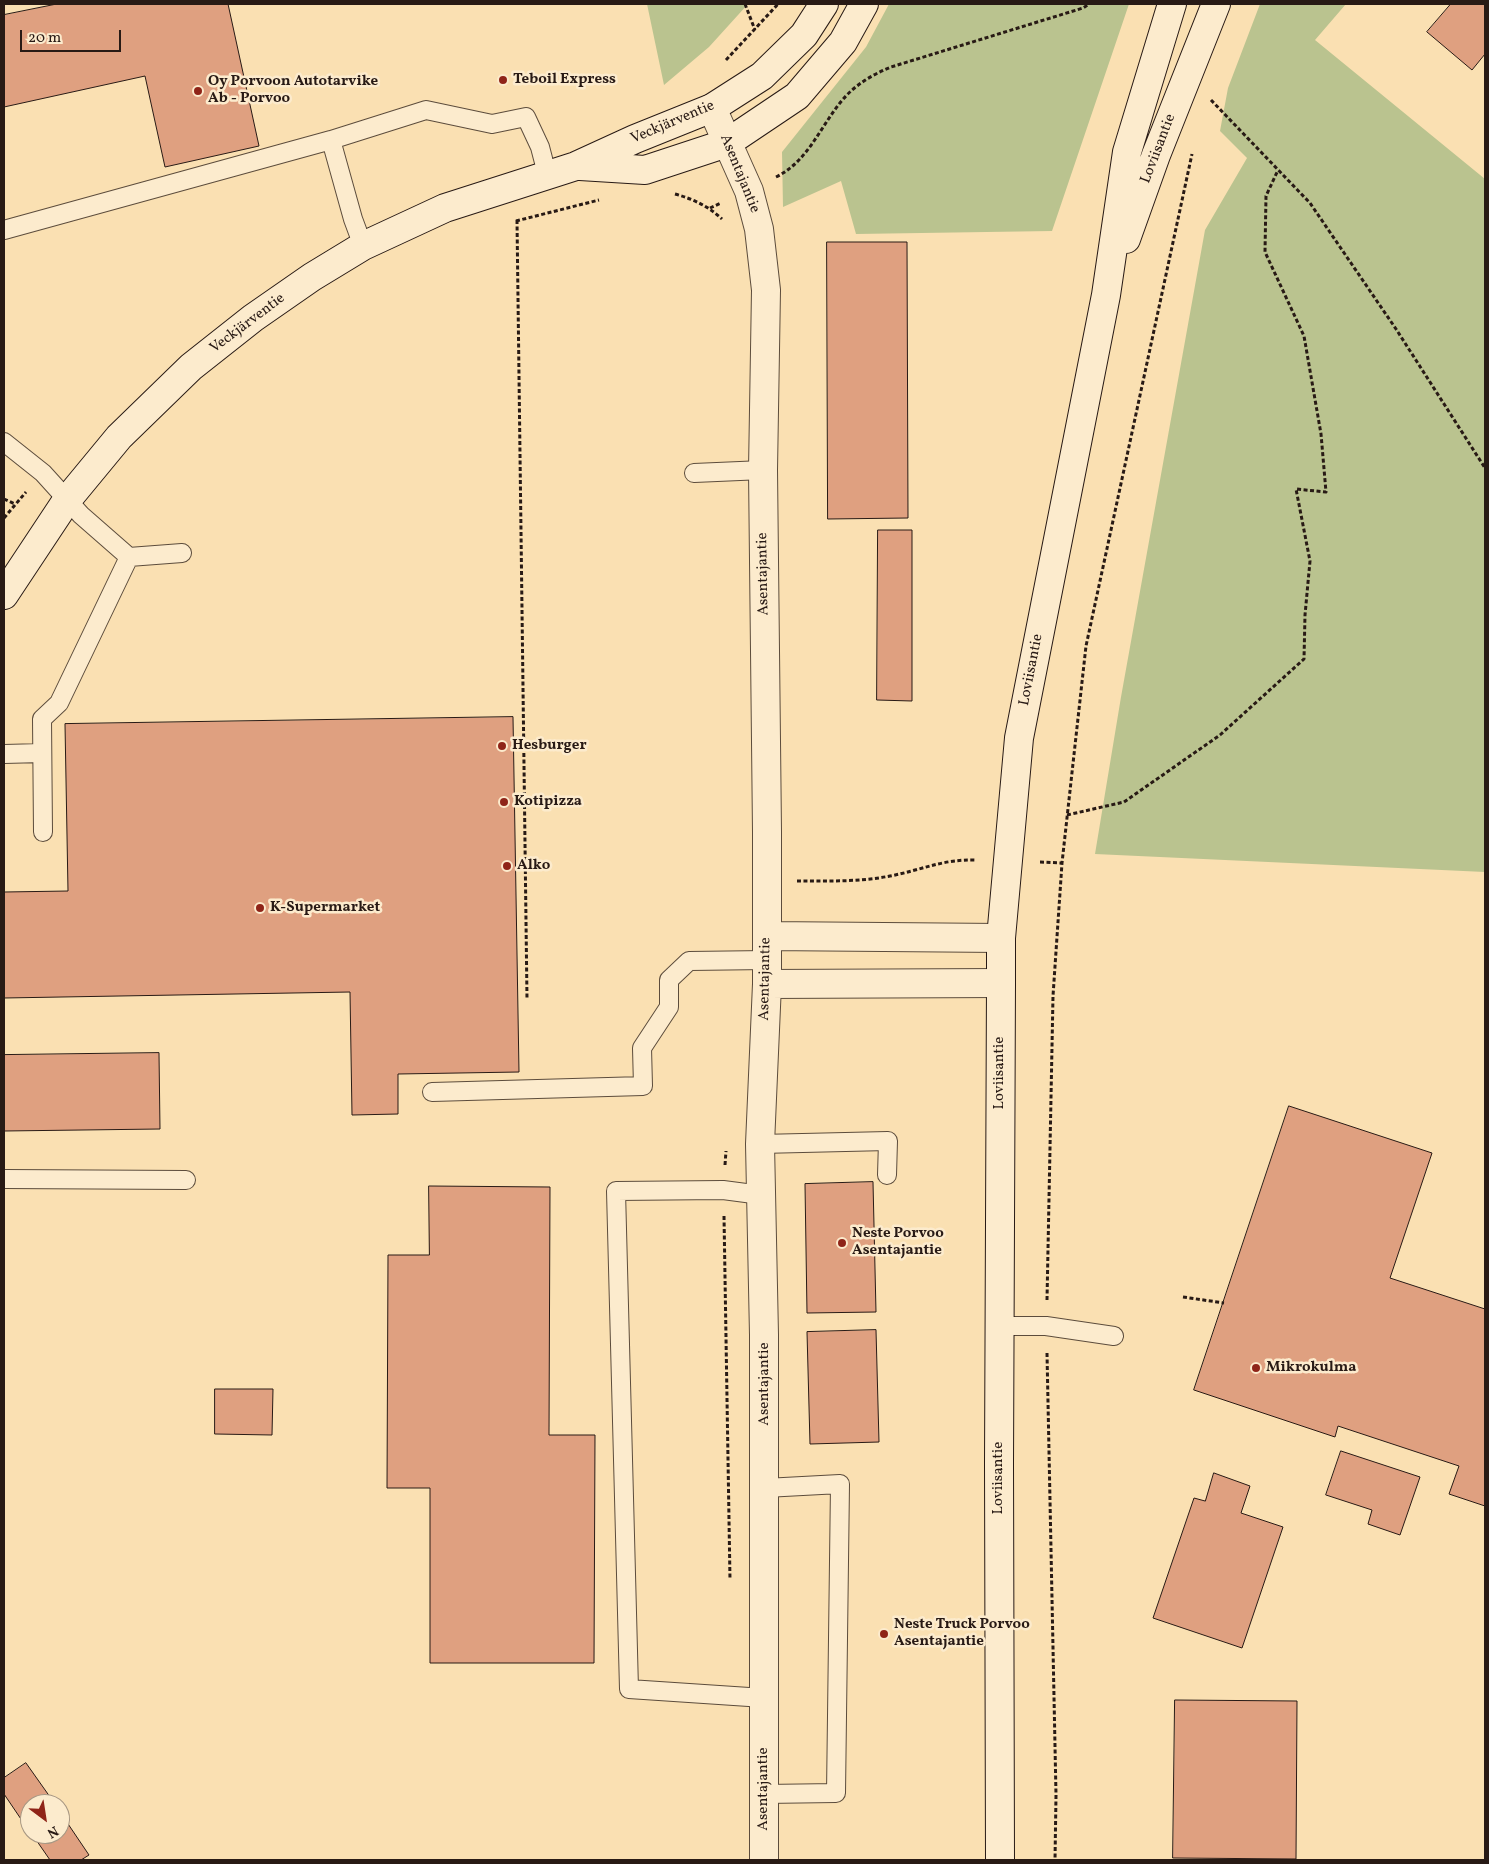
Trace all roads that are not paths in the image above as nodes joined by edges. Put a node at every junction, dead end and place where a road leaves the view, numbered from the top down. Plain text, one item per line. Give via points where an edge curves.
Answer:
1 (824, 4) edge
2 (864, 4) edge
3 (1172, 4) edge
4 (1216, 4) edge
5 (712, 108) junction
6 (331, 140) junction
7 (727, 143) junction
8 (576, 166) junction
9 (547, 174) junction
10 (4, 230) edge
11 (363, 246) junction
12 (1106, 295) junction
13 (4, 442) edge
14 (763, 470) junction
15 (694, 472) dead end
16 (67, 500) junction
17 (182, 553) dead end
18 (129, 557) junction
19 (4, 595) edge
20 (42, 753) junction
21 (4, 754) edge
22 (43, 832) dead end
23 (1002, 938) junction
24 (767, 960) junction
25 (1001, 983) junction
26 (432, 1092) dead end
27 (760, 1144) junction
28 (887, 1174) dead end
29 (4, 1178) edge
30 (186, 1180) dead end
31 (761, 1195) junction
32 (1000, 1326) junction
33 (1114, 1336) dead end
34 (765, 1488) junction
35 (764, 1698) junction
36 (764, 1794) junction
37 (764, 1860) edge
38 (1000, 1860) edge

1 - 5 main road, Veckjärventie via 804,35 762,76
2 - 7 main road, Veckjärventie via 843,42 797,96
3 - 12 main road, Loviisantie via 1127,152
4 - 12 main road, Loviisantie via 1156,154
5 - 7 main road, Asentajantie
5 - 8 main road, Veckjärventie
6 - 9 lane via 426,110 492,124 526,117 540,147
6 - 10 lane
6 - 11 lane
7 - 8 main road, Veckjärventie via 645,170
7 - 14 main road, Asentajantie via 749,191 760,229 766,290
8 - 9 main road, Veckjärventie
9 - 11 main road, Veckjärventie via 445,208
11 - 16 main road, Veckjärventie via 253,318 191,367 119,437
12 - 23 main road, Loviisantie via 1019,738
13 - 16 lane via 42,473
14 - 15 lane
14 - 24 main road, Asentajantie
16 - 18 lane
16 - 19 main road, Veckjärventie
17 - 18 lane
18 - 20 lane via 58,703 42,719
20 - 21 lane
20 - 22 lane
23 - 24 main road
23 - 25 main road, Loviisantie
24 - 25 main road
24 - 26 lane via 689,960 669,980 669,1007 642,1048 643,1086
24 - 27 main road, Asentajantie
25 - 32 main road, Loviisantie
27 - 28 lane via 888,1141
27 - 31 main road, Asentajantie
29 - 30 lane
31 - 34 main road, Asentajantie
31 - 35 lane via 723,1190 616,1191 629,1688
32 - 33 lane via 1046,1326
32 - 38 main road, Loviisantie
34 - 35 main road, Asentajantie
34 - 36 lane via 840,1484 836,1793
35 - 36 main road, Asentajantie
36 - 37 main road, Asentajantie

